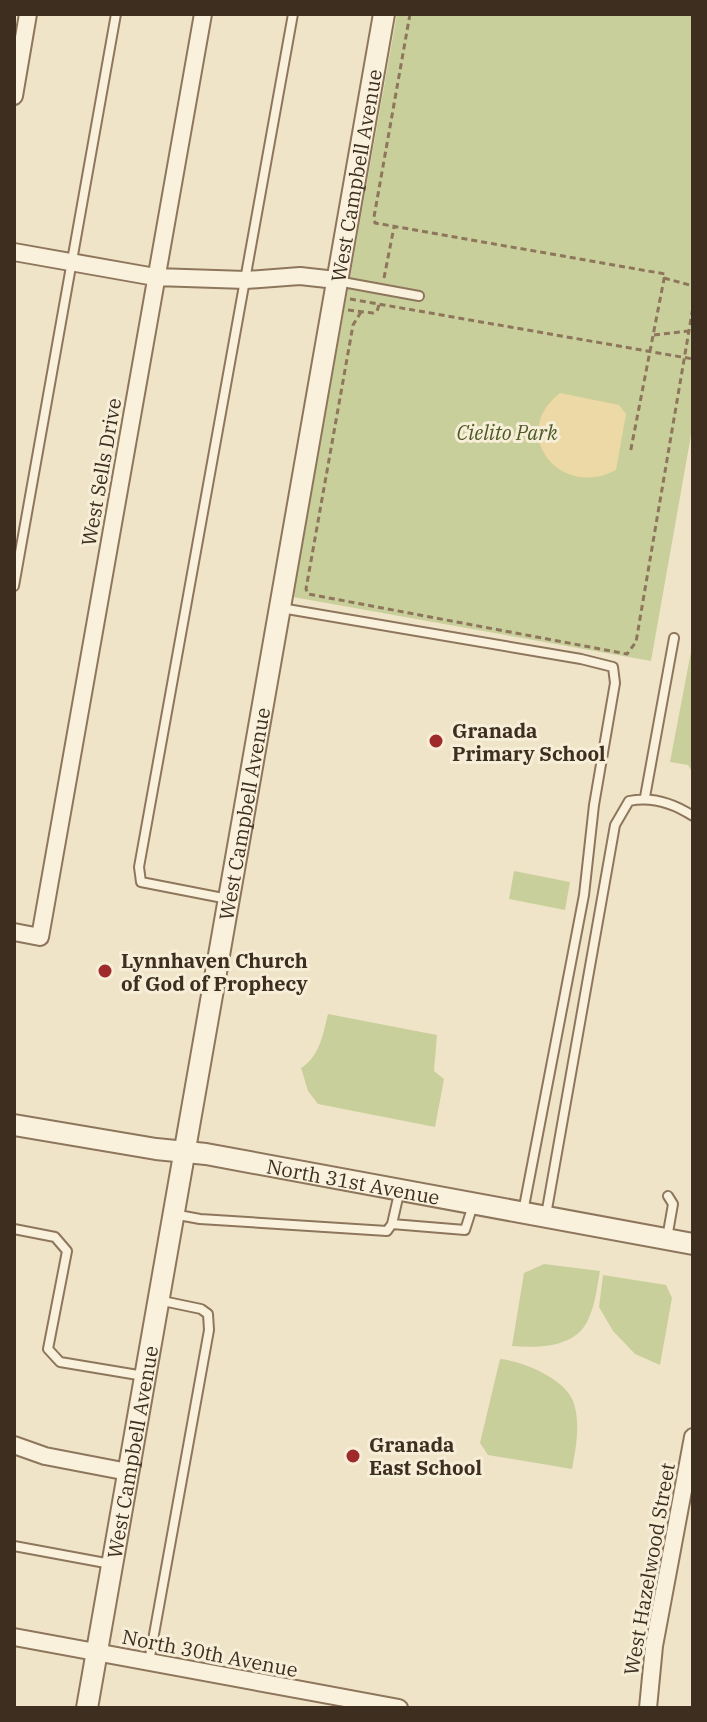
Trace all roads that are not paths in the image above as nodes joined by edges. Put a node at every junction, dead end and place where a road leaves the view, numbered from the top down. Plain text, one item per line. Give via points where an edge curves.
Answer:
1 (28, 14) edge
2 (116, 14) edge
3 (203, 14) edge
4 (293, 14) edge
5 (384, 14) edge
6 (14, 96) edge
7 (14, 252) edge
8 (72, 262) junction
9 (155, 277) junction
10 (246, 280) junction
11 (336, 280) junction
12 (419, 296) dead end
13 (14, 586) edge
14 (280, 608) junction
15 (674, 638) dead end
16 (645, 797) junction
17 (693, 816) edge
18 (228, 899) junction
19 (14, 932) edge
20 (14, 1125) edge
21 (183, 1152) junction
22 (400, 1189) junction
23 (668, 1196) dead end
24 (474, 1203) junction
25 (523, 1212) junction
26 (172, 1214) junction
27 (545, 1216) junction
28 (392, 1224) junction
29 (14, 1229) edge
30 (666, 1239) junction
31 (693, 1244) edge
32 (158, 1300) junction
33 (145, 1377) junction
34 (693, 1437) edge
35 (14, 1445) edge
36 (128, 1472) junction
37 (14, 1546) edge
38 (111, 1564) junction
39 (14, 1637) edge
40 (96, 1652) junction
41 (149, 1663) junction
42 (87, 1708) edge
43 (399, 1708) edge
44 (648, 1708) edge

1 - 6 street
2 - 8 lane
3 - 9 street, West Sells Drive
4 - 10 lane
5 - 11 street, West Campbell Avenue
7 - 8 street
8 - 9 street
8 - 13 lane
9 - 10 street
9 - 19 street, West Sells Drive via 40,937
10 - 11 street
10 - 18 lane via 139,867 141,882
11 - 12 lane
11 - 14 street, West Campbell Avenue
14 - 18 street, West Campbell Avenue
14 - 25 lane via 613,667 615,683 584,895
15 - 16 lane
16 - 17 lane
16 - 27 lane via 629,801 615,825
18 - 21 street, West Campbell Avenue
20 - 21 street, North 31st Avenue
21 - 22 street, North 31st Avenue
21 - 26 street, West Campbell Avenue
22 - 24 street, North 31st Avenue
22 - 28 lane
23 - 30 lane via 673,1204
24 - 25 street, North 31st Avenue
24 - 28 lane via 465,1230
25 - 27 street, North 31st Avenue
26 - 28 lane via 387,1231
26 - 32 street, West Campbell Avenue
27 - 30 street, North 31st Avenue
29 - 33 lane via 55,1237 67,1251 48,1349 60,1362
30 - 31 street, North 31st Avenue
32 - 33 street, West Campbell Avenue
32 - 41 lane via 201,1309 208,1314 209,1330
33 - 36 street, West Campbell Avenue
34 - 44 street, West Hazelwood Street via 654,1646
35 - 36 street
36 - 38 street, West Campbell Avenue
37 - 38 lane
38 - 40 street, West Campbell Avenue
39 - 40 street, North 30th Avenue
40 - 41 street, North 30th Avenue
40 - 42 street, West Campbell Avenue
41 - 43 street, North 30th Avenue

